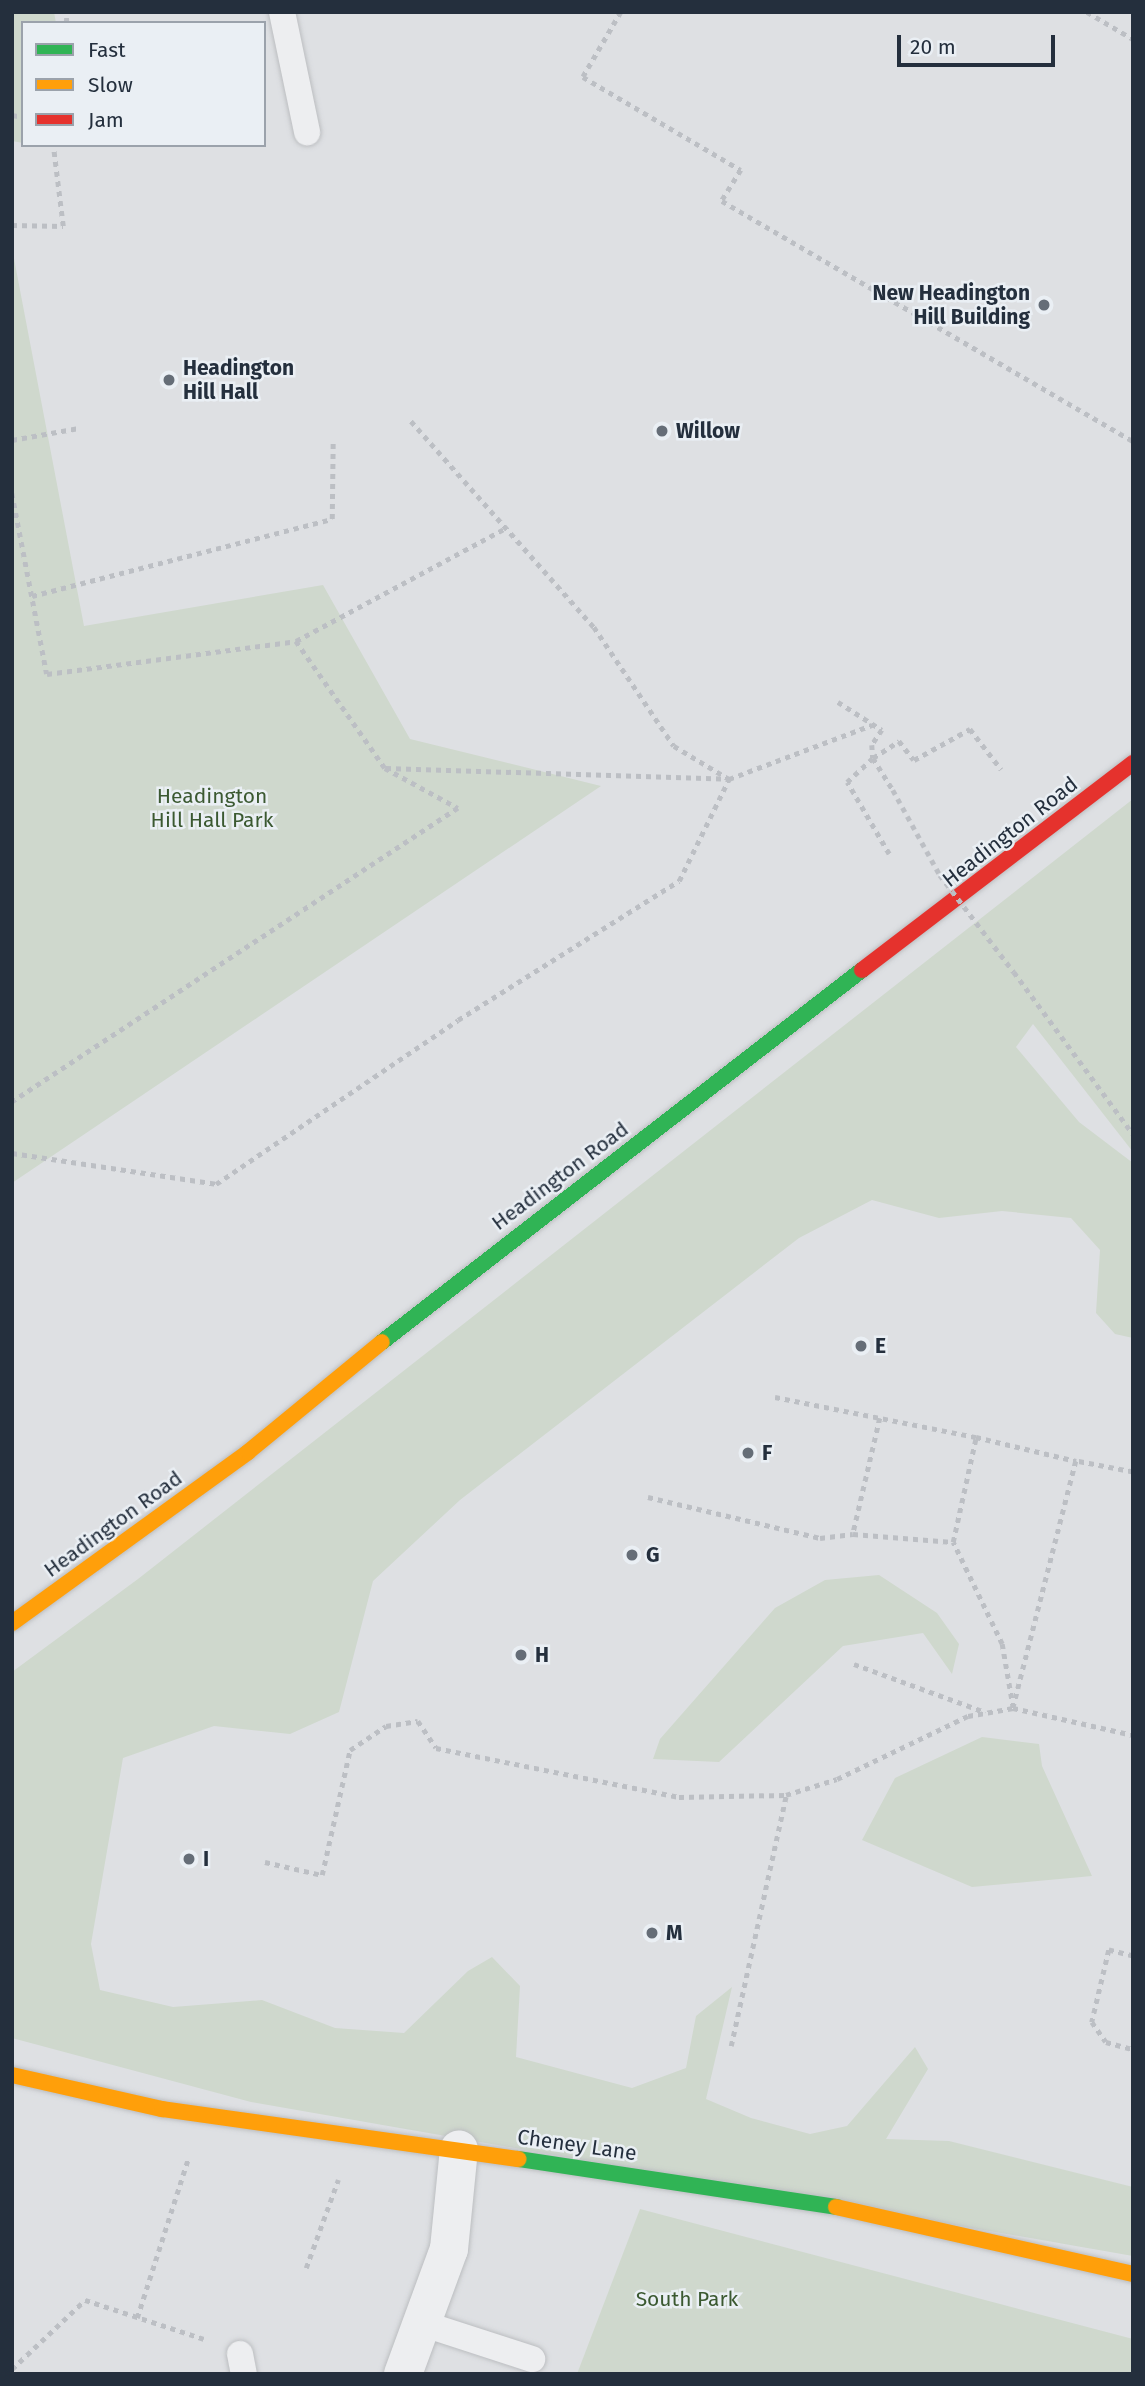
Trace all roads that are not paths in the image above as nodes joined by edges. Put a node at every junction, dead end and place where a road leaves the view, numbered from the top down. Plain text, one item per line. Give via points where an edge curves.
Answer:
1 (282, 12) edge
2 (307, 132) dead end
3 (1133, 763) edge
4 (12, 1623) edge
5 (12, 2076) edge
6 (459, 2149) junction
7 (1133, 2274) edge
8 (421, 2323) junction
9 (532, 2360) dead end
10 (402, 2374) edge

1 - 2 lane
3 - 4 main road, Headington Road via 431,1301 248,1452
5 - 6 main road, Cheney Lane via 78,2094
6 - 7 main road, Cheney Lane via 806,2200
6 - 8 street via 449,2249
8 - 9 lane
8 - 10 street

